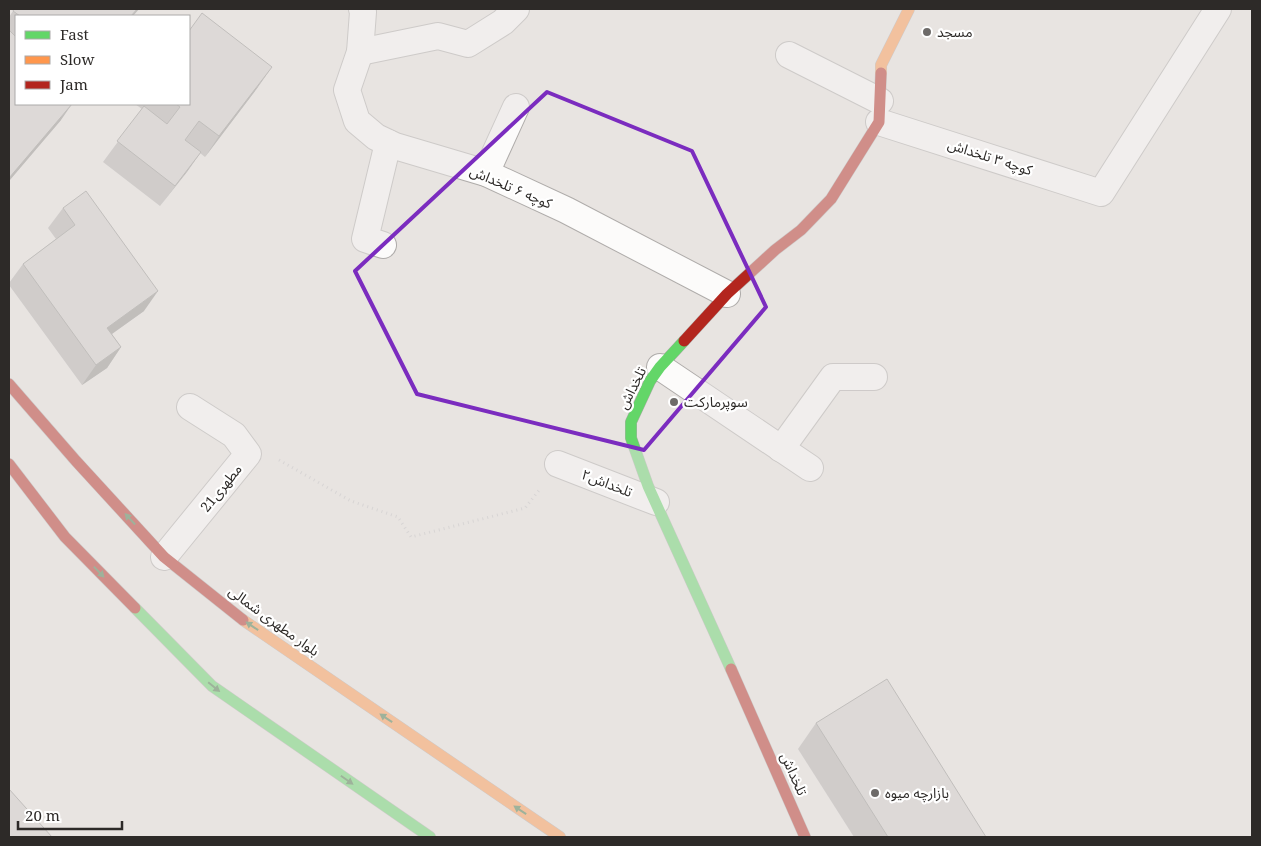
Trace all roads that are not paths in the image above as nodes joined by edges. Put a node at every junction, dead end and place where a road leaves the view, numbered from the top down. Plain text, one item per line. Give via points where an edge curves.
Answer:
1 (362, 9) edge
2 (516, 9) edge
3 (909, 9) edge
4 (1218, 9) edge
5 (360, 52) junction
6 (789, 55) dead end
7 (516, 107) dead end
8 (879, 111) junction
9 (388, 143) junction
10 (486, 174) junction
11 (383, 245) dead end
12 (727, 294) junction
13 (660, 367) junction
14 (874, 377) dead end
15 (9, 384) edge
16 (190, 406) dead end
17 (781, 449) junction
18 (9, 464) edge
19 (558, 464) road end
20 (810, 468) dead end
21 (9, 472) edge
22 (16, 492) dead end
23 (656, 502) junction
24 (65, 537) junction
25 (164, 557) junction
26 (430, 837) edge
27 (560, 837) edge
28 (805, 837) edge

1 - 5 street, کوچه ۶ تلخداش
2 - 5 street via 503,22 468,44 438,36
3 - 8 main road, تلخداش via 882,65
4 - 8 street, کوچه ۳ تلخداش via 1101,193
5 - 9 street, کوچه ۶ تلخداش via 347,90 357,121
6 - 8 street, کوچه ۳ تلخداش
7 - 10 street
8 - 12 main road, تلخداش via 831,199 801,230
9 - 10 street, کوچه ۶ تلخداش
9 - 11 street via 365,239
10 - 12 street, کوچه ۶ تلخداش via 566,210
12 - 13 main road, تلخداش
13 - 17 street
13 - 23 main road, تلخداش via 631,422 636,456
14 - 17 street via 833,377
25 -> 15 main road, بلوار مطهرى شمالى
16 - 25 street, 21مطهرى via 234,434 248,454
17 - 20 street
18 - 24 main road
19 - 23 street, ۲تلخداش
21 - 24 main road
22 - 24 main road
23 - 28 main road, تلخداش
24 -> 26 main road via 212,686
27 -> 25 main road, بلوار مطهرى شمالى via 241,618

